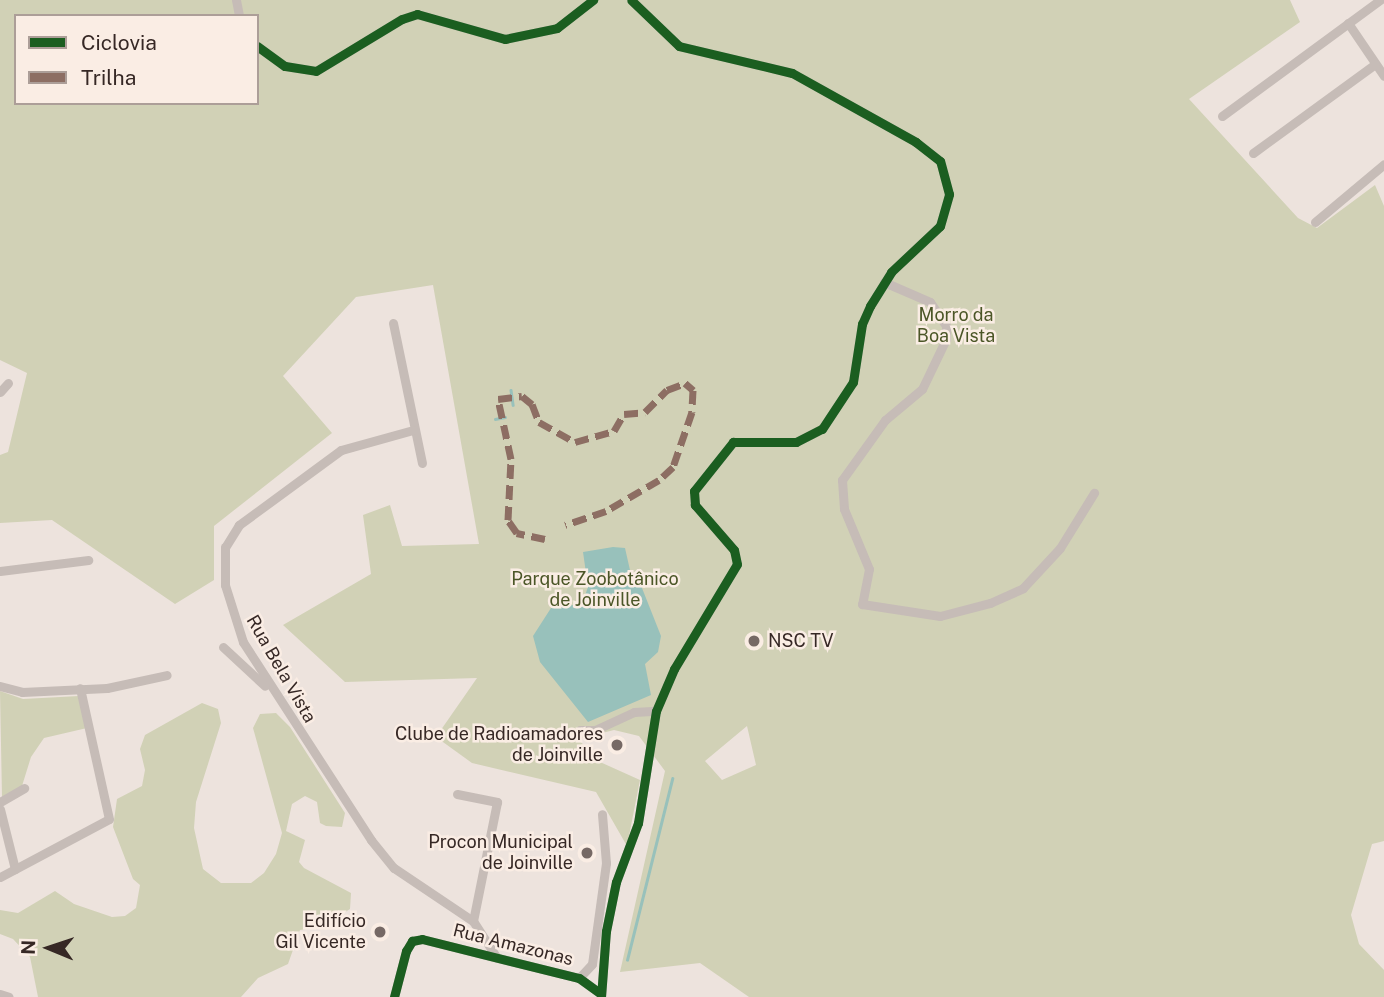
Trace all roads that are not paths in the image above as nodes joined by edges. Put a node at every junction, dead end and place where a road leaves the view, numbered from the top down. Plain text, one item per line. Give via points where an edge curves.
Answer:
1 (593, 0) edge
2 (631, 0) edge
3 (1380, 0) edge
4 (1348, 23) junction
5 (259, 47) edge
6 (1375, 64) junction
7 (1384, 76) edge
8 (1222, 116) dead end
9 (1253, 153) dead end
10 (1384, 164) edge
11 (1315, 222) dead end
12 (884, 282) junction
13 (393, 323) dead end
14 (8, 383) dead end
15 (0, 391) edge
16 (413, 430) junction
17 (422, 463) dead end
18 (1094, 493) dead end
19 (88, 560) dead end
20 (0, 571) edge
21 (223, 647) dead end
22 (167, 675) dead end
23 (0, 686) edge
24 (80, 688) junction
25 (274, 695) junction
26 (656, 711) junction
27 (580, 730) dead end
28 (24, 788) dead end
29 (457, 794) dead end
30 (0, 802) edge
31 (0, 809) edge
32 (602, 814) dead end
33 (15, 869) junction
34 (0, 877) edge
35 (612, 899) junction
36 (599, 906) junction
37 (609, 916) junction
38 (473, 921) junction
39 (598, 956) junction
40 (497, 958) junction
41 (579, 978) junction
42 (0, 994) edge
43 (601, 995) edge
44 (9, 997) edge
45 (394, 997) edge

1 - 5 street via 557,28 505,39 417,14 316,71 285,66
2 - 12 street via 679,46 760,63 802,78 916,142 940,161 948,180 947,215
3 - 4 street
4 - 6 street
4 - 8 street
6 - 7 street
6 - 9 street
10 - 11 street
12 - 18 street via 930,302 946,326 946,339 922,389 885,419 842,480 844,509 869,569 862,604 940,616 990,603 1023,588 1060,548
12 - 26 street via 862,324 853,382 822,429 796,442 733,442 694,491 695,505 734,550 737,564 674,669
13 - 16 street
14 - 15 street
16 - 17 street
16 - 25 street, Rua Bela Vista via 359,443 328,457 230,534 223,564 229,606 243,642
19 - 20 street
21 - 25 street
22 - 24 street via 117,687
23 - 24 street via 22,692
24 - 33 street via 109,819
25 - 38 street, Rua Bela Vista via 387,862
26 - 27 street via 634,712 594,730
26 - 35 street via 638,823
28 - 30 street
29 - 38 street via 497,802
31 - 33 street
32 - 36 street via 607,855
33 - 34 street
35 - 36 street
35 - 37 street
36 - 37 street
36 - 39 street
37 - 39 street
38 - 40 street, Rua Bela Vista
39 - 41 street
39 - 43 street
40 - 41 street, Rua Amazonas
40 - 45 street, Rua Amazonas via 422,939 412,941
41 - 43 street, Rua Amazonas
42 - 44 street

